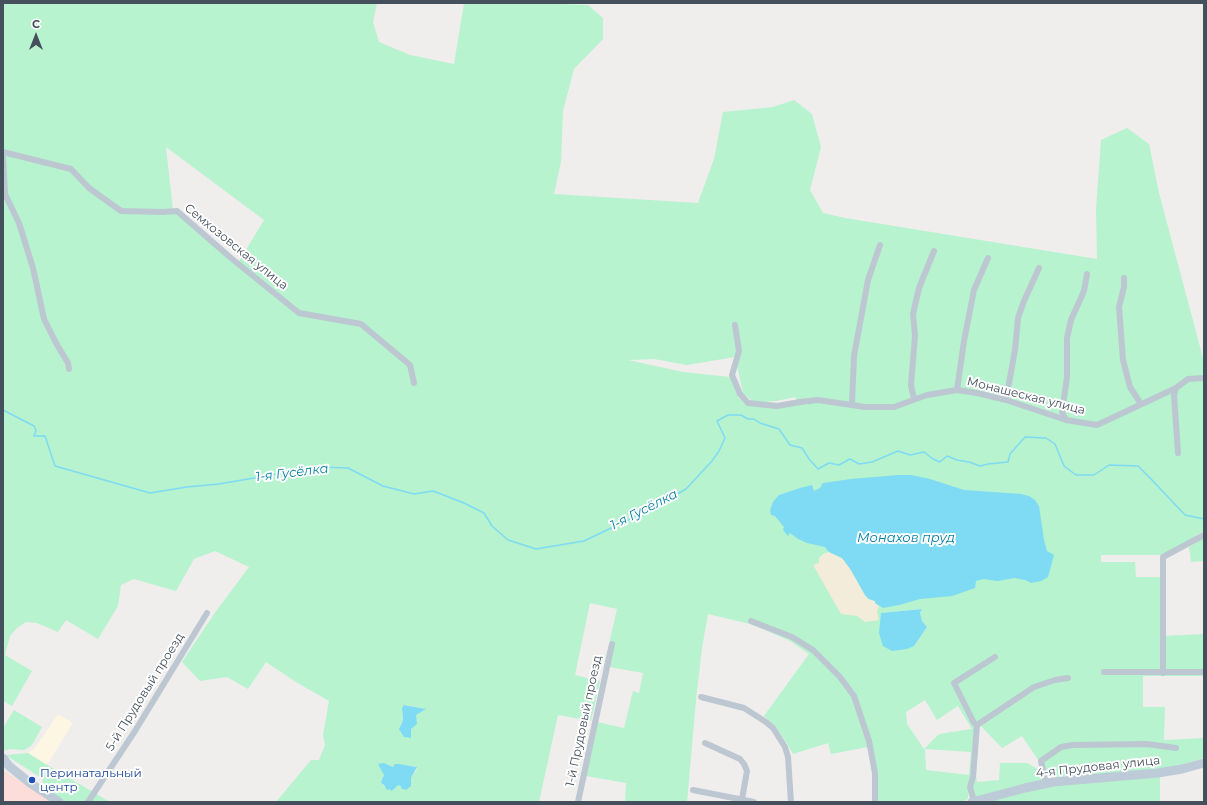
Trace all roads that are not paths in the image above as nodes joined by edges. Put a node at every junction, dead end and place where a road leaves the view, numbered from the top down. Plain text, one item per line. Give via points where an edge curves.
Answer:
1 (3, 152) edge
2 (3, 157) edge
3 (880, 245) dead end
4 (934, 252) dead end
5 (988, 258) dead end
6 (1039, 268) dead end
7 (1087, 274) dead end
8 (1124, 278) dead end
9 (735, 325) dead end
10 (69, 369) dead end
11 (1204, 378) edge
12 (414, 383) dead end
13 (1176, 388) junction
14 (957, 390) junction
15 (914, 399) junction
16 (1006, 400) junction
17 (852, 404) junction
18 (1141, 404) junction
19 (1066, 420) junction
20 (1178, 453) dead end
21 (1204, 534) edge
22 (207, 613) dead end
23 (751, 621) dead end
24 (612, 644) dead end
25 (995, 657) dead end
26 (1104, 672) dead end
27 (1163, 672) junction
28 (1204, 672) edge
29 (1068, 678) dead end
30 (701, 697) dead end
31 (978, 725) junction
32 (705, 743) dead end
33 (1176, 748) dead end
34 (3, 758) edge
35 (1204, 763) edge
36 (1046, 783) junction
37 (693, 790) dead end
38 (744, 800) edge
39 (59, 802) edge
40 (88, 802) edge
41 (578, 802) edge
42 (754, 802) edge
43 (791, 802) edge
44 (875, 802) edge
45 (973, 802) edge

1 - 12 street, Семхозовская улица via 71,169 89,188 121,211 177,211 299,313 361,324 410,365
2 - 10 street via 5,194 19,223 33,268 44,320
3 - 17 street via 868,280 854,356
4 - 15 street via 920,288 914,314 911,385
5 - 14 street via 974,290
6 - 16 street via 1018,318
7 - 19 street via 1084,291 1071,320 1067,338 1067,377 1062,412
8 - 18 street via 1119,307 1123,360 1130,387
9 - 17 street, Монашеская улица via 739,351 732,375 740,394 748,403 777,406 818,400
11 - 13 street, Монашеская улица via 1188,379
13 - 18 street, Монашеская улица
13 - 20 street via 1174,395
14 - 15 street, Монашеская улица
14 - 16 street, Монашеская улица
15 - 17 street, Монашеская улица via 894,407
16 - 19 street, Монашеская улица
18 - 19 street, Монашеская улица via 1097,425
21 - 27 street via 1164,557
22 - 40 street, 5-й Прудовый проезд via 135,732
23 - 44 street via 792,637 813,650 854,696 869,741 875,773
24 - 41 street, 1-й Прудовый проезд
25 - 31 street via 954,683 974,723
26 - 27 street
27 - 28 street
29 - 31 street via 1034,687
30 - 43 street via 744,708 773,728 786,747
31 - 45 street via 970,787
32 - 38 street via 740,759 744,764 747,771
33 - 36 street via 1148,744 1061,747 1041,761
34 - 39 main road via 30,783
35 - 36 main road, 4-я Прудовая улица via 1158,773
36 - 45 main road, 4-я Прудовая улица
37 - 38 street
38 - 42 street

